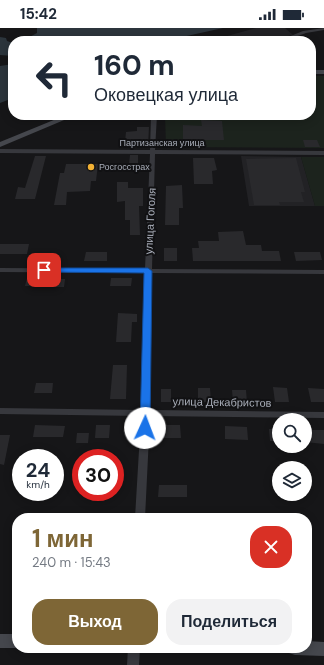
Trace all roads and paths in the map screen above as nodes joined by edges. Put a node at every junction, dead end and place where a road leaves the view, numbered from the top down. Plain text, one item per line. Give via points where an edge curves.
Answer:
1 (324, 29) edge
2 (294, 36) edge
3 (60, 120) edge
4 (154, 120) edge
5 (0, 145) edge
6 (0, 151) edge
7 (154, 152) junction
8 (324, 154) edge
9 (0, 270) edge
10 (148, 271) junction
11 (324, 272) edge
12 (0, 411) edge
13 (146, 412) junction
14 (324, 415) edge
15 (140, 513) edge
16 (0, 641) edge
17 (12, 641) edge
18 (312, 649) edge
19 (324, 649) edge
20 (134, 653) edge
21 (133, 665) edge

1 - 2 street
3 - 5 street
4 - 7 street, улица Гоголя
6 - 7 street, Партизанская улица
7 - 8 street, Партизанская улица
7 - 10 street, улица Гоголя
9 - 10 street
10 - 11 street
10 - 13 street, улица Гоголя
12 - 13 street, улица Декабристов
13 - 14 street, улица Декабристов
13 - 15 street, улица Гоголя
16 - 17 street
18 - 19 street
20 - 21 street

